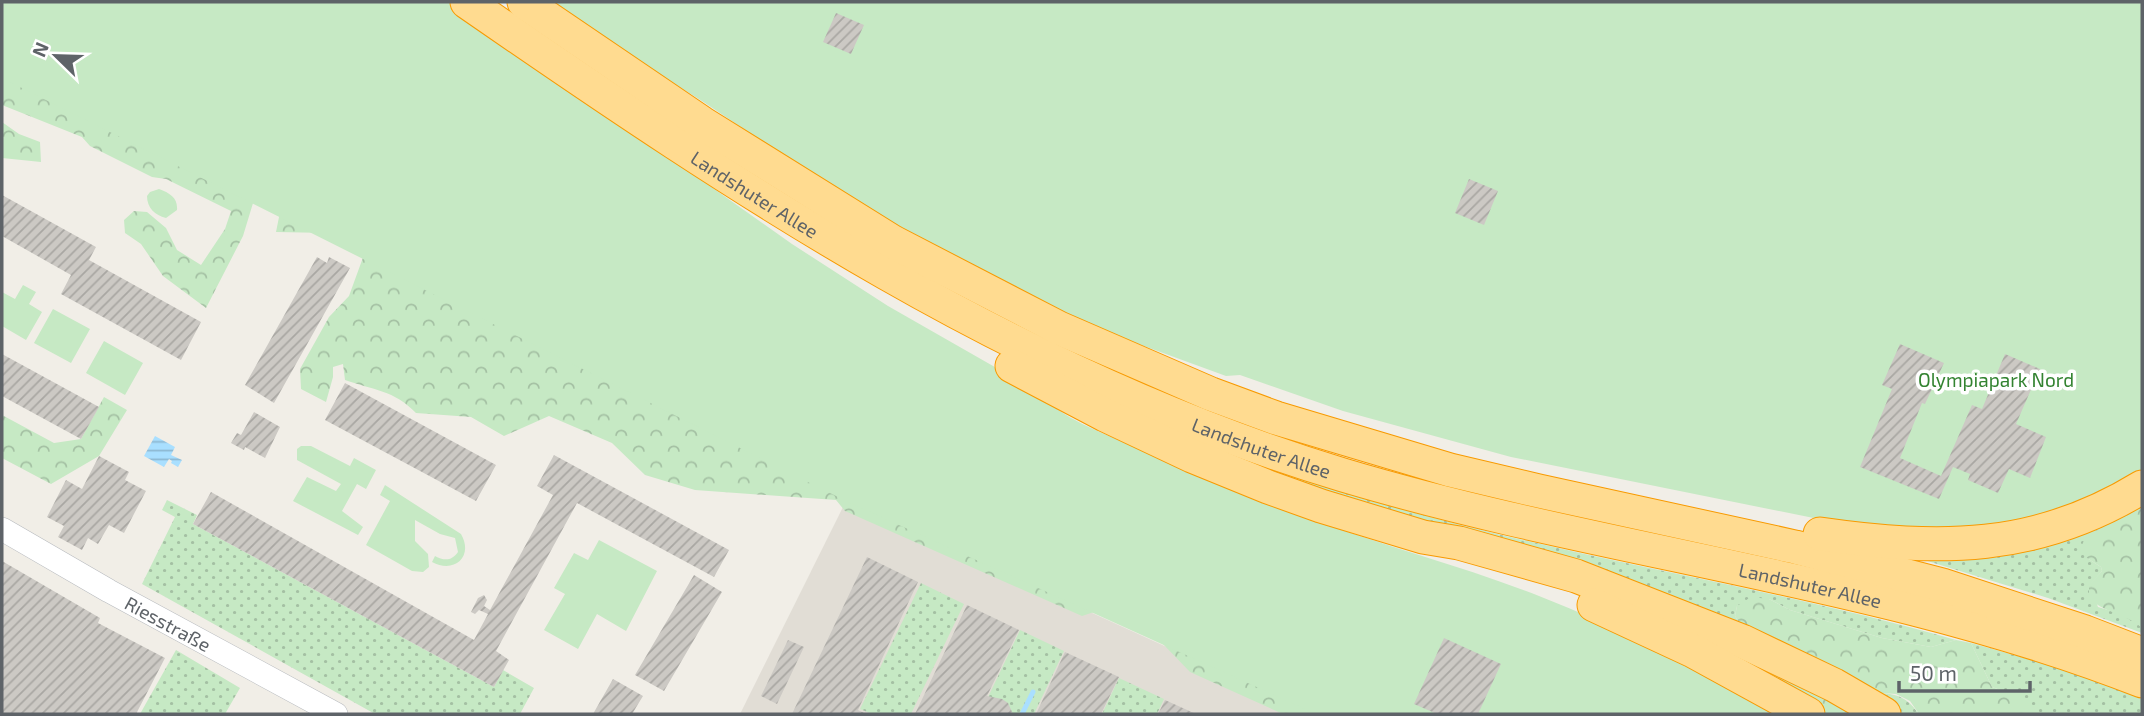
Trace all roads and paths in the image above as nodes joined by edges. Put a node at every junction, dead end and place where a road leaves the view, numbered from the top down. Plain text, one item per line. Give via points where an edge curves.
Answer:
1 (467, 2) edge
2 (524, 2) edge
3 (909, 287) junction
4 (2142, 487) edge
5 (1690, 524) junction
6 (2, 529) edge
7 (1423, 537) junction
8 (2142, 654) edge
9 (2142, 681) edge
10 (335, 714) edge
11 (1808, 714) edge
12 (1884, 714) edge

1 - 3 highway, Landshuter Allee via 684,151
2 - 5 highway, Landshuter Allee via 842,212 1059,328 1211,394 1352,442 1476,476
3 - 7 highway via 949,331 1105,415 1268,487
3 - 9 highway, Landshuter Allee via 1123,394 1341,474 1531,524 1895,604 2068,653
4 - 5 highway via 2062,525 1972,543 1915,545 1777,527
5 - 8 highway, Landshuter Allee via 1942,584
6 - 10 street, Riesstraße
7 - 11 highway via 1629,620
7 - 12 highway via 1460,542 1576,576 1652,605 1742,641

